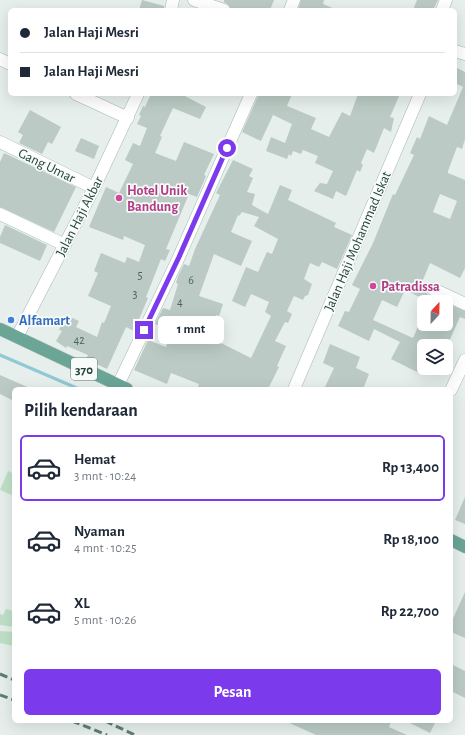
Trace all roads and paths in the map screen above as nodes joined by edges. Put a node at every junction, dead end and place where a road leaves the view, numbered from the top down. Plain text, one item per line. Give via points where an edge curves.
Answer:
1 (194, 0) edge
2 (218, 8) edge
3 (80, 96) edge
4 (137, 96) edge
5 (250, 96) edge
6 (419, 96) edge
7 (128, 118) junction
8 (0, 142) edge
9 (94, 188) junction
10 (0, 214) edge
11 (65, 245) junction
12 (433, 289) dead end
13 (465, 304) edge
14 (0, 329) edge
15 (17, 337) junction
16 (465, 360) edge
17 (122, 387) edge
18 (295, 387) edge
19 (452, 387) edge
20 (453, 541) edge
21 (465, 547) edge

1 - 2 street
3 - 7 street
4 - 7 street, Jalan Haji Akbar
5 - 17 street
6 - 18 street, Jalan Haji Mohammad Iskat
7 - 9 street, Jalan Haji Akbar
8 - 9 street, Gang Umar
9 - 11 street, Jalan Haji Akbar
10 - 11 street
11 - 15 street, Jalan Haji Akbar
12 - 13 street
14 - 15 main road, 370
15 - 17 main road, 370
16 - 19 street
20 - 21 main road

